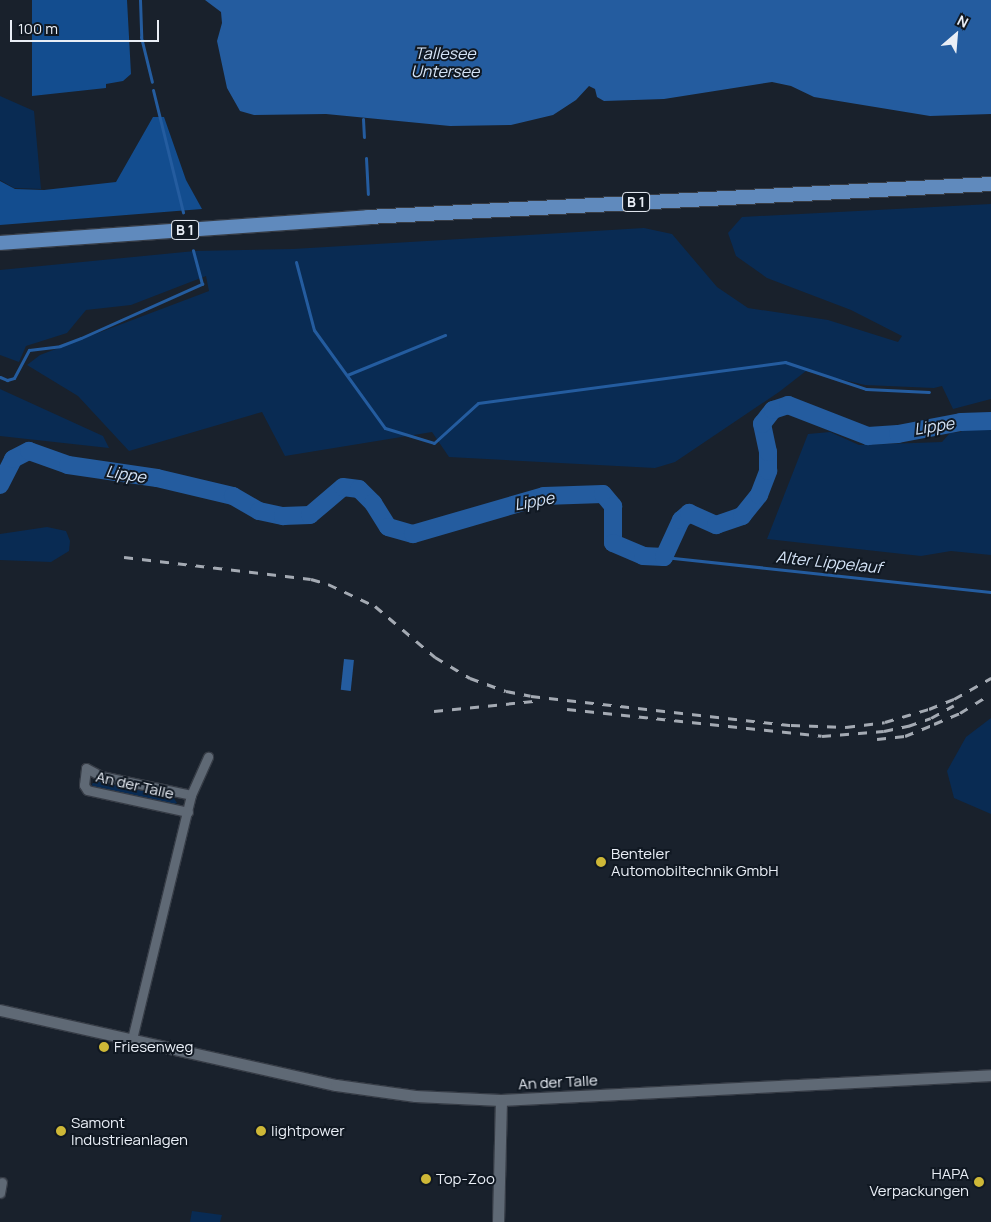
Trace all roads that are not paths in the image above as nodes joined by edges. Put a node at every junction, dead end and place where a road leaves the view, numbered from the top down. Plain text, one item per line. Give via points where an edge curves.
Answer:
1 (991, 184) edge
2 (0, 243) edge
3 (208, 757) dead end
4 (191, 795) junction
5 (188, 812) junction
6 (0, 1010) edge
7 (132, 1040) junction
8 (991, 1075) edge
9 (500, 1100) junction
10 (2, 1182) dead end
11 (0, 1193) edge
12 (498, 1222) edge

1 - 2 highway, B 1 via 378,217
3 - 4 street, An der Talle
4 - 5 street, An der Talle
4 - 5 street, An der Talle via 101,776 86,768 84,786 88,790
5 - 7 street, An der Talle
6 - 7 street, An der Talle
7 - 9 street, An der Talle via 336,1085 415,1096
8 - 9 street, An der Talle
9 - 12 street
10 - 11 street

